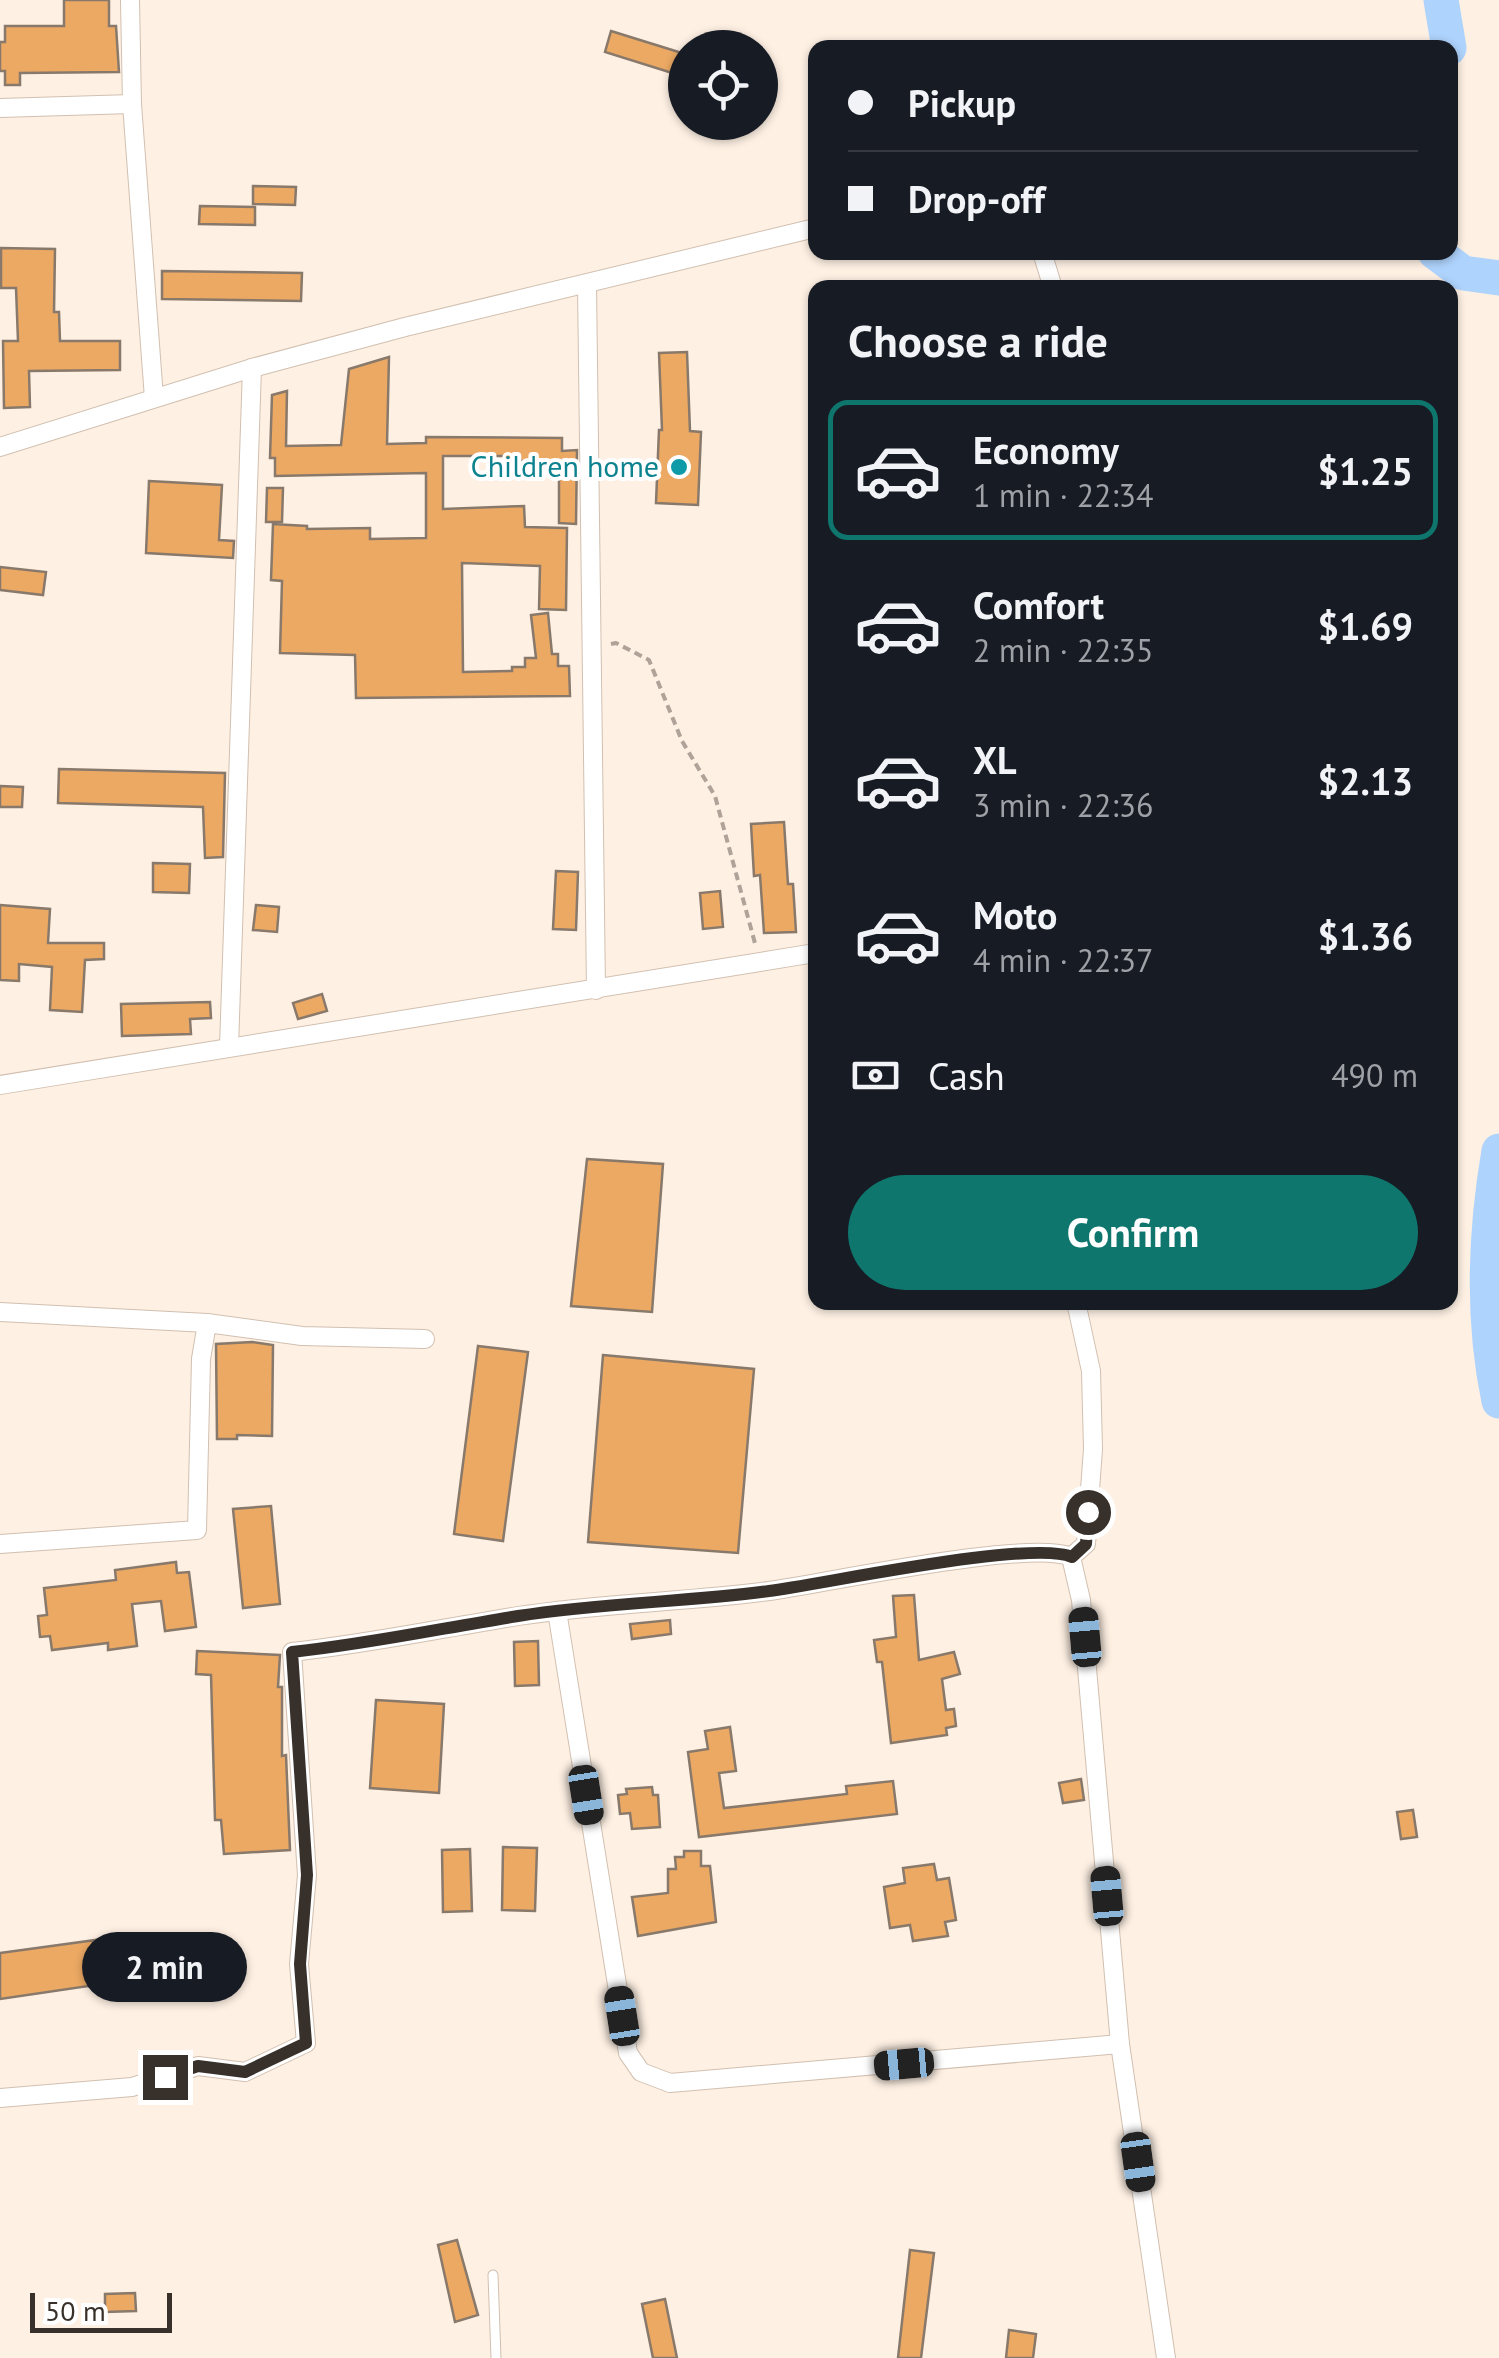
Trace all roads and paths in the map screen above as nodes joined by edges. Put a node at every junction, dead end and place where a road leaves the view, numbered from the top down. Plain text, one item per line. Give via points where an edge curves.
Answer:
1 (130, 0) edge
2 (132, 104) junction
3 (0, 108) edge
4 (808, 230) edge
5 (587, 285) junction
6 (252, 368) junction
7 (154, 398) junction
8 (0, 446) edge
9 (591, 649) junction
10 (808, 954) edge
11 (760, 960) junction
12 (596, 990) junction
13 (229, 1048) junction
14 (0, 1085) edge
15 (1078, 1310) edge
16 (0, 1312) edge
17 (207, 1324) junction
18 (425, 1338) dead end
19 (0, 1544) edge
20 (1072, 1557) junction
21 (557, 1611) junction
22 (1120, 2044) junction
23 (0, 2098) edge
24 (493, 2275) dead end
25 (496, 2358) edge
26 (1166, 2358) edge

1 - 2 street
2 - 3 street
2 - 7 street
4 - 5 street
5 - 6 street
5 - 9 street
6 - 7 street
6 - 13 street
7 - 8 street
9 - 11 path via 616,643 649,660 682,741 715,796
9 - 12 street
10 - 11 street
11 - 12 street
12 - 13 street
13 - 14 street
15 - 20 street via 1091,1372 1093,1449 1086,1544
16 - 17 street
17 - 18 street via 302,1336
17 - 19 street via 197,1530
20 - 21 street via 1030,1553 768,1591
20 - 22 street via 1082,1600
21 - 22 street via 628,2052 640,2072 670,2083
21 - 23 street via 292,1652 307,1875 300,1964 306,2043 245,2072 198,2066 132,2088
22 - 26 street
24 - 25 lane

